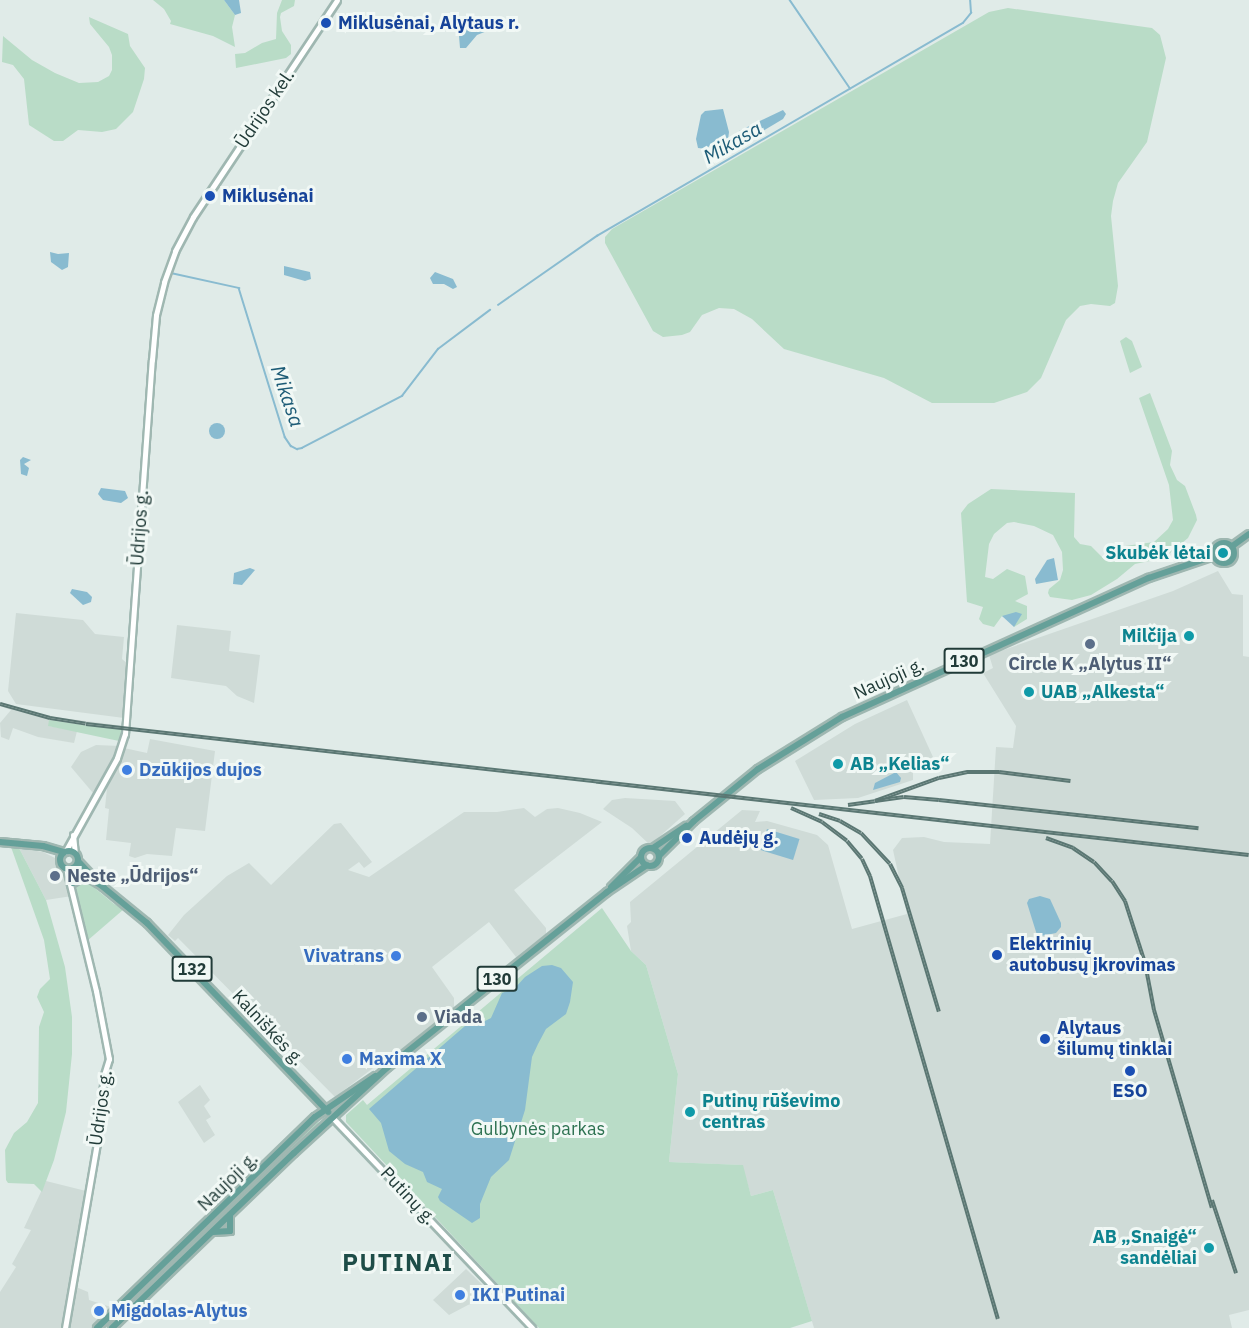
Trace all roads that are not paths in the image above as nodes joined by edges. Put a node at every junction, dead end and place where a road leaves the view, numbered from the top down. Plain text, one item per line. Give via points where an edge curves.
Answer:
1 (337, 0) edge
2 (193, 218) joint
3 (1249, 534) edge
4 (1231, 547) junction
5 (1214, 556) junction
6 (694, 821) junction
7 (73, 833) junction
8 (0, 842) edge
9 (38, 846) junction
10 (653, 848) junction
11 (64, 852) junction
12 (75, 853) junction
13 (659, 856) junction
14 (641, 857) junction
15 (60, 861) junction
16 (78, 861) junction
17 (647, 866) junction
18 (70, 868) junction
19 (90, 879) junction
20 (73, 886) junction
21 (103, 887) junction
22 (607, 892) junction
23 (388, 1067) junction
24 (326, 1110) junction
25 (332, 1117) junction
26 (230, 1215) junction
27 (212, 1233) junction
28 (64, 1328) edge
29 (97, 1328) edge
30 (112, 1328) edge
31 (532, 1328) edge

1 - 2 main road, Ūdrijos kel.
2 - 7 main road, Ūdrijos g. via 168,269 156,315 125,734 121,750
3 - 4 main road, 130
4 - 5 main road, 130 via 1218,545
4 - 5 main road, 130 via 1233,555 1229,562 1220,563
5 - 6 main road, Naujoji g. / 130 via 1149,578 860,708 789,747
6 - 10 main road, Naujoji g. / 130
6 - 13 main road, Naujoji g. / 130
7 - 11 main road, Ūdrijos g.
7 - 12 main road
8 - 9 main road, 132
9 - 11 main road, 132
9 - 15 main road, 132
10 - 13 main road
10 - 14 main road, 130 via 645,849
11 - 12 main road, 132
11 - 15 main road
12 - 16 main road, 132
13 - 17 main road, 130 via 656,863
14 - 17 main road
14 - 22 main road, Naujoji g. / 130
15 - 18 main road, 132
16 - 18 main road
16 - 21 main road, Kalniškės g. / 132
17 - 22 main road, Naujoji g. / 130
18 - 19 main road, Kalniškės g. / 132
18 - 20 main road, Ūdrijos g.
19 - 20 main road via 81,878
19 - 21 main road, Kalniškės g. / 132
20 - 28 main road, Ūdrijos g. via 109,1059
21 - 24 main road, Kalniškės g. / 132 via 147,923
22 - 23 main road, Naujoji g. / 130
23 - 24 main road, Naujoji g.
23 - 25 main road, Naujoji g. / 130
24 - 25 main road, Kalniškės g. / 132
24 - 29 main road, Naujoji g.
25 - 26 main road, Naujoji g. / 130
25 - 31 main road, Putinų g.
26 - 27 main road, Naujoji g. / 130
26 - 27 main road via 230,1231
27 - 30 main road, Naujoji g. / 130

